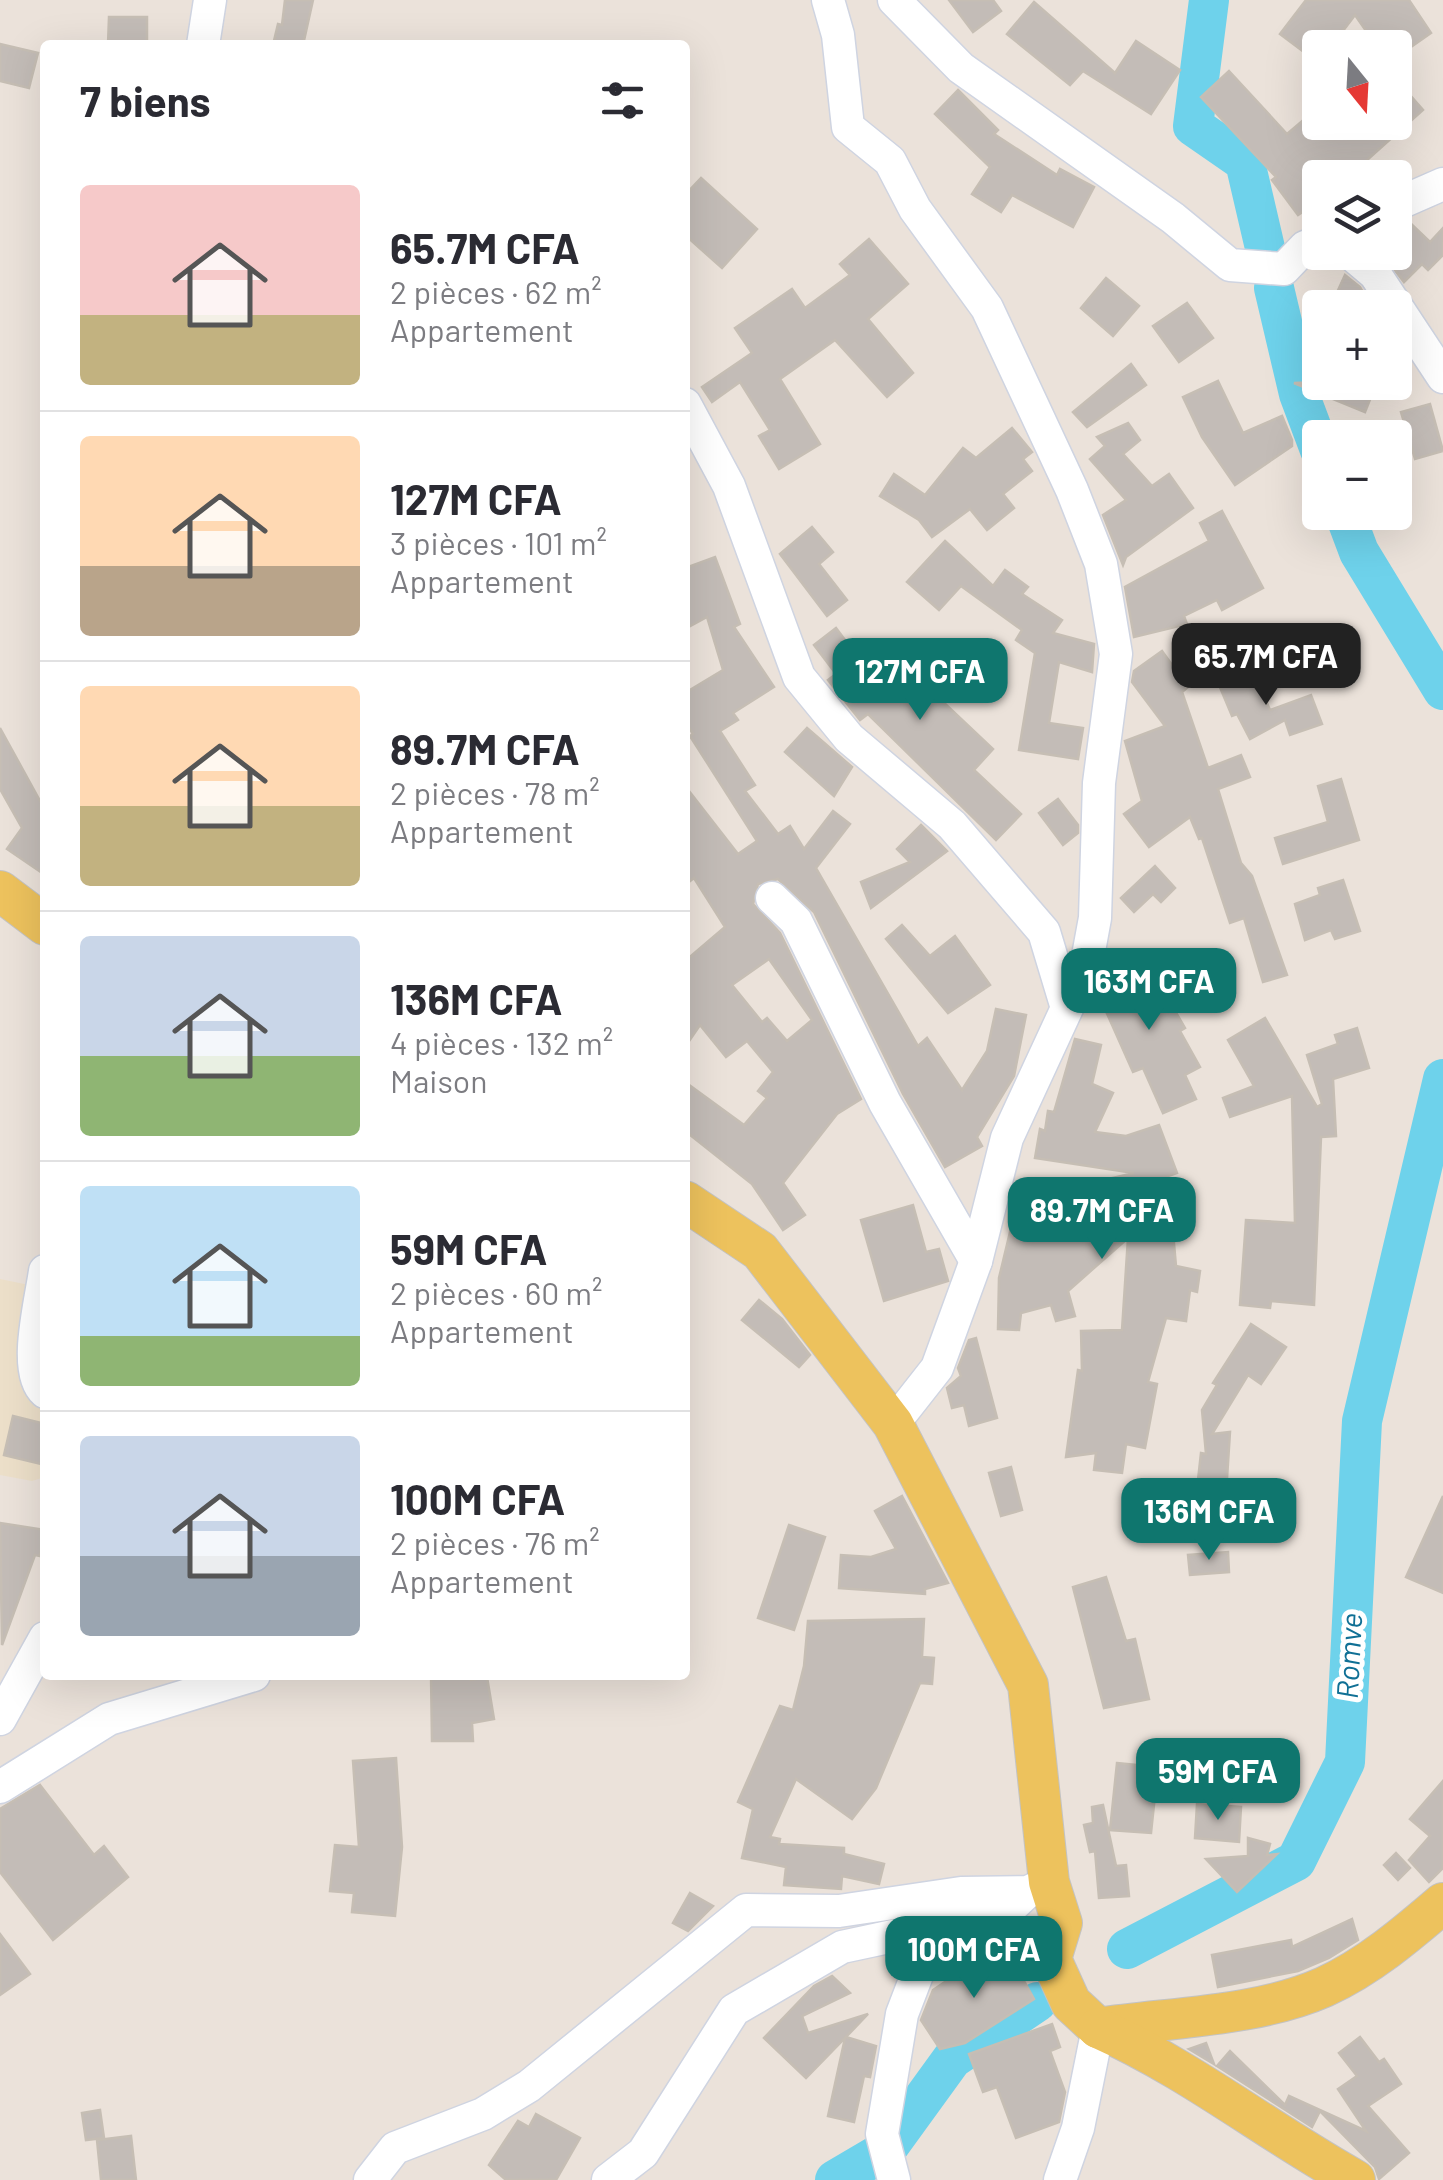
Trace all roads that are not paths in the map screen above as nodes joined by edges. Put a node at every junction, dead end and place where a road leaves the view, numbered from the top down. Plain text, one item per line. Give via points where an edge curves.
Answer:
1 (210, 0) edge
2 (828, 0) edge
3 (894, 0) edge
4 (203, 40) edge
5 (1443, 184) edge
6 (1412, 198) edge
7 (1302, 249) edge
8 (1370, 270) edge
9 (1443, 377) edge
10 (690, 414) edge
11 (0, 891) edge
12 (772, 898) dead end
13 (40, 921) edge
14 (1066, 1005) junction
15 (690, 1204) edge
16 (976, 1261) junction
17 (40, 1309) edge
18 (40, 1388) edge
19 (894, 1424) junction
20 (40, 1647) edge
21 (237, 1680) edge
22 (0, 1720) edge
23 (0, 1787) edge
24 (1039, 1887) junction
25 (1443, 1903) edge
26 (954, 1923) junction
27 (1098, 2028) junction
28 (893, 2175) edge
29 (370, 2180) edge
30 (608, 2180) edge
31 (1060, 2180) edge
32 (1355, 2180) edge

1 - 4 street
2 - 14 street via 848,127 890,162 915,210 987,308 1101,564 1116,654 1100,783 1096,918 1086,967
3 - 7 street via 960,68 1230,265 1284,270
5 - 6 street
8 - 9 street
10 - 14 street via 728,486 800,676 850,738 952,826 1044,932
11 - 13 main road
12 - 16 street via 796,920 885,1103
14 - 16 street via 1006,1138
15 - 19 main road via 760,1252
16 - 19 street via 937,1368
17 - 18 street via 33,1362
19 - 24 main road via 1028,1684
20 - 22 street
21 - 23 street via 108,1718
24 - 26 street via 1007,1911
24 - 27 main road via 1062,1923 1051,1958 1071,2003
24 - 29 street via 838,1911 746,1910 529,2086 483,2114 395,2148
25 - 27 main road via 1394,1945 1324,1987 1260,2006
26 - 28 street via 924,1954 902,2014 882,2134
26 - 30 street via 842,1948 734,2010 643,2153
27 - 31 street
27 - 32 main road via 1156,2054

